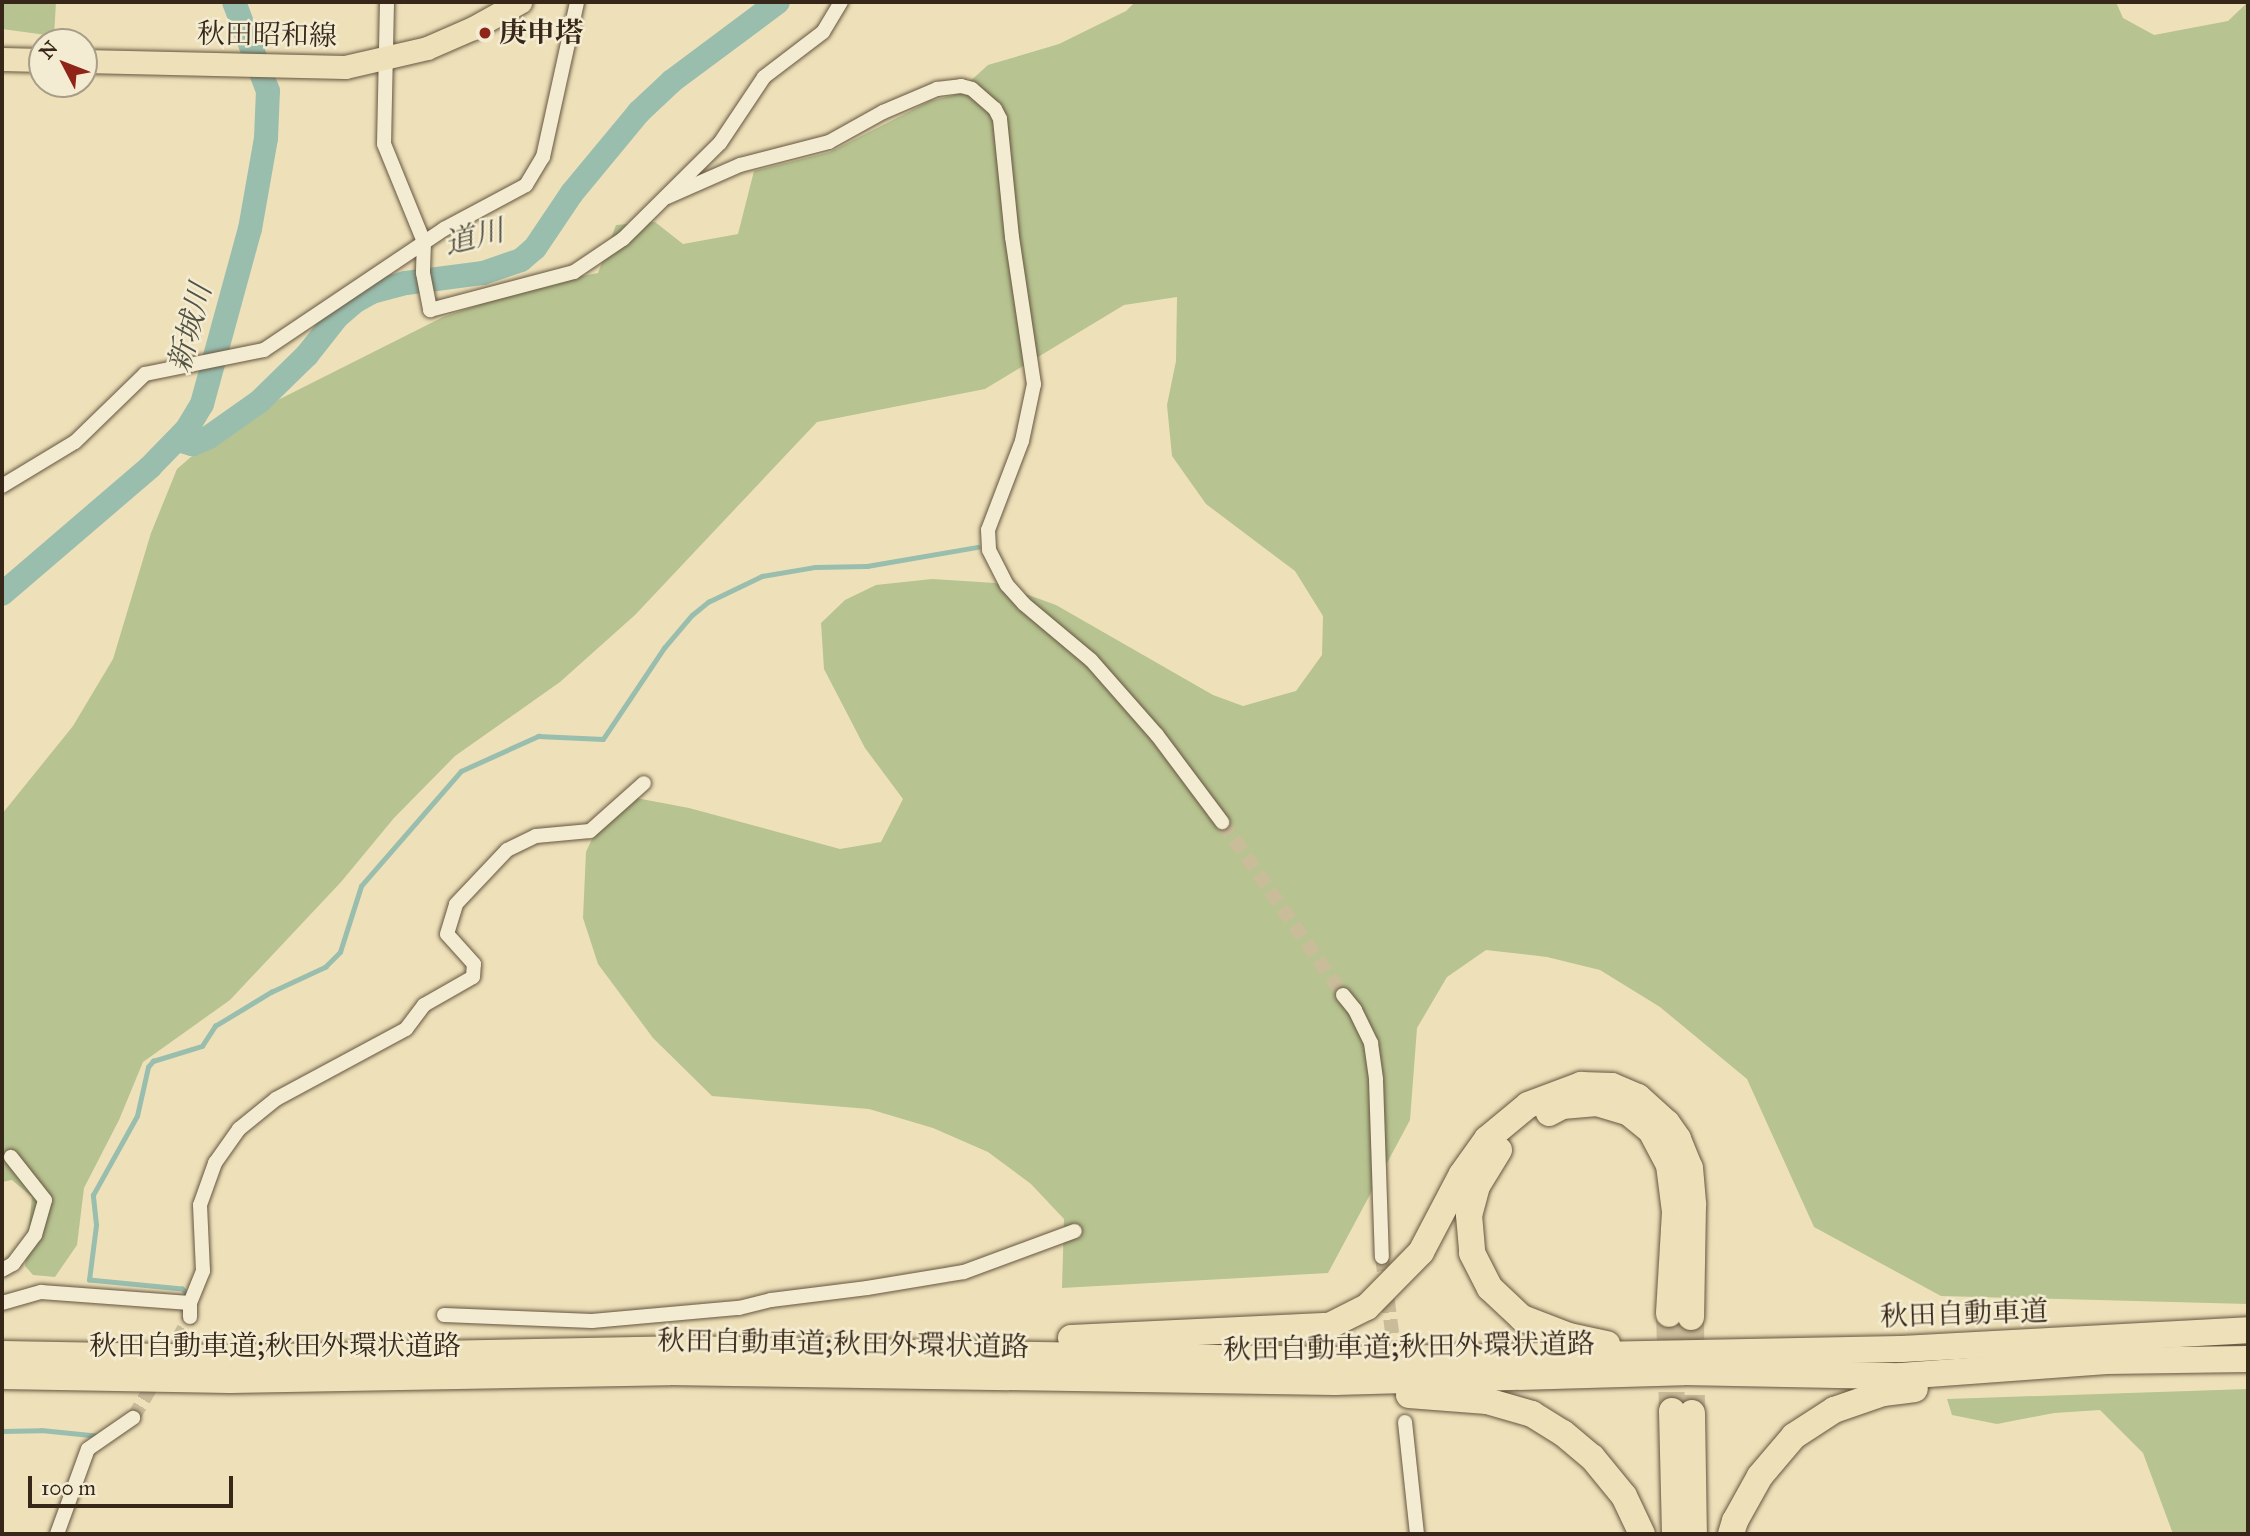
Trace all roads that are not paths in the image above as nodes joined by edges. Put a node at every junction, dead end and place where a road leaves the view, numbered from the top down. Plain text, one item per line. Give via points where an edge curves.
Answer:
1 (387, 2) edge
2 (520, 2) edge
3 (577, 2) edge
4 (841, 2) edge
5 (387, 57) junction
6 (2, 59) edge
7 (28, 60) edge
8 (98, 61) edge
9 (667, 197) junction
10 (424, 242) junction
11 (2, 486) edge
12 (644, 783) dead end
13 (1222, 822) tunnel mouth
14 (1343, 995) tunnel mouth
15 (10, 1157) dead end
16 (1075, 1231) dead end
17 (1382, 1257) tunnel mouth
18 (2, 1270) edge
19 (2, 1303) edge
20 (444, 1315) dead end
21 (2248, 1329) edge
22 (807, 1350) junction
23 (1650, 1353) junction
24 (2, 1354) edge
25 (2248, 1359) edge
26 (1682, 1362) junction
27 (2248, 1366) edge
28 (2, 1376) edge
29 (1188, 1382) junction
30 (133, 1418) tunnel mouth
31 (1405, 1422) dead end
32 (57, 1534) edge
33 (1418, 1534) edge
34 (1642, 1534) edge
35 (1675, 1534) edge
36 (1694, 1534) edge
37 (1731, 1534) edge

1 - 5 street
2 - 5 main road, 秋田昭和線 via 427,48
3 - 10 street via 549,135 533,176 516,192
4 - 9 street via 823,32 764,77 720,143
5 - 8 main road, 秋田昭和線 via 345,67
5 - 10 street via 384,144
6 - 7 main road
9 - 10 street via 623,239 574,272 430,310 423,273
9 - 13 street via 740,165 830,142 937,89 972,89 995,109 1000,119 1034,384 1022,441 988,530 989,550 1007,585 1108,679
10 - 11 street via 264,350 145,374 75,442
12 - 19 street via 590,831 536,836 507,850 456,904 447,934 474,964 473,977 424,1005 406,1029 276,1100 239,1129 215,1163 201,1205 202,1272 190,1310 41,1292
14 - 17 street via 1371,1043
15 - 18 street via 45,1200 35,1235 13,1264
16 - 20 street via 964,1272 739,1308 592,1321
21 - 26 highway, 秋田自動車道
22 - 23 highway, 秋田自動車道;秋田外環状道路 via 1334,1360
22 - 23 highway via 1329,1326 1367,1307 1421,1252 1462,1174 1487,1139 1528,1105 1581,1085 1612,1086 1638,1097 1678,1139 1690,1168 1693,1205 1680,1315 1669,1165 1651,1130 1629,1113 1597,1103 1562,1106 1523,1126 1492,1156 1469,1215 1472,1253 1490,1288 1522,1318 1569,1336
22 - 24 highway, 秋田自動車道;秋田外環状道路 via 225,1358
23 - 26 highway, 秋田自動車道;秋田外環状道路
25 - 26 highway, 秋田自動車道 via 2106,1361 1901,1376
26 - 29 highway, 秋田自動車道;秋田外環状道路 via 1335,1382
27 - 37 highway via 1883,1392 1834,1410 1794,1436 1760,1476
28 - 29 highway, 秋田自動車道;秋田外環状道路 via 230,1381 680,1372
29 - 34 highway via 1488,1401 1532,1414 1592,1457 1624,1496
30 - 32 street via 88,1449
31 - 33 street
35 - 36 highway via 1682,1412

